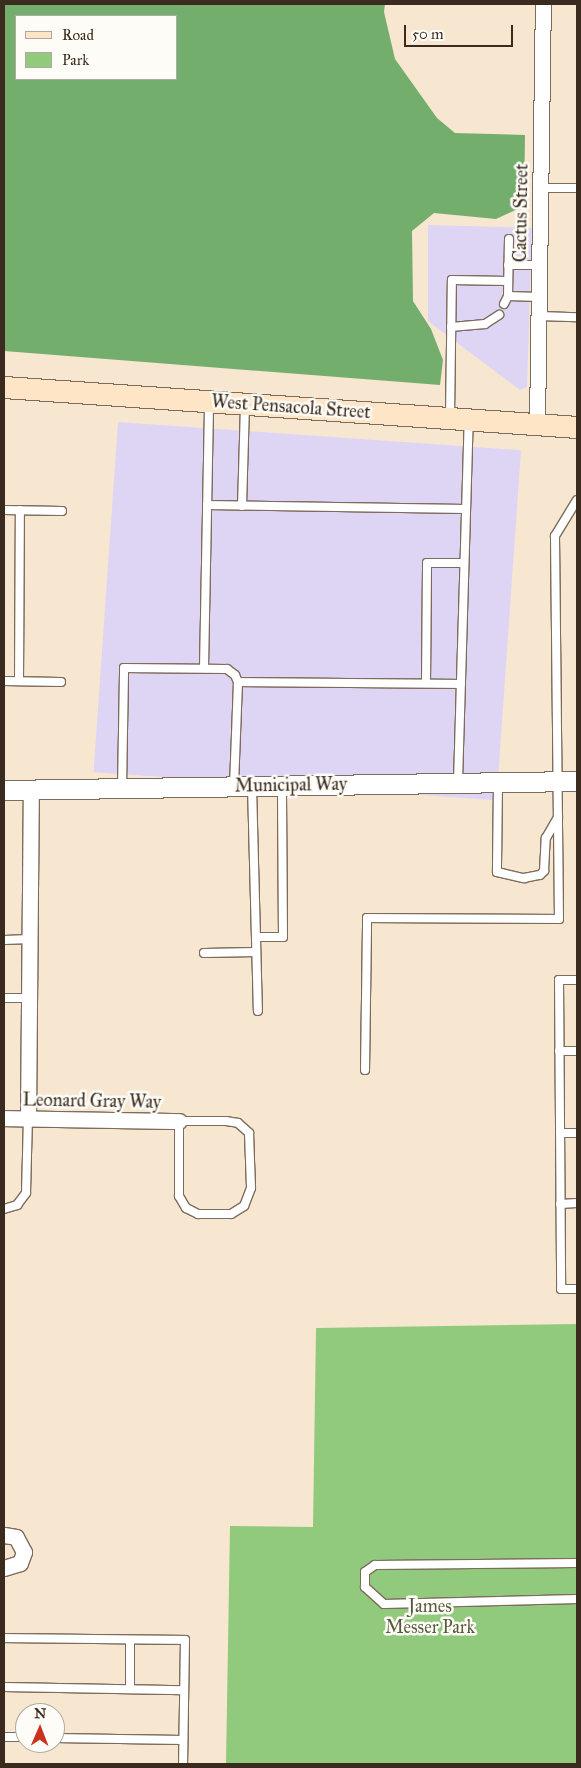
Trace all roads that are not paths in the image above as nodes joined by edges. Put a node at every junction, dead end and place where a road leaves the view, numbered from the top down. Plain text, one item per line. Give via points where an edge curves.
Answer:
1 (543, 4) edge
2 (540, 188) junction
3 (577, 188) edge
4 (509, 239) dead end
5 (508, 265) junction
6 (539, 265) junction
7 (508, 281) junction
8 (508, 296) junction
9 (539, 297) junction
10 (504, 304) dead end
11 (499, 315) dead end
12 (539, 316) junction
13 (577, 318) edge
14 (451, 327) junction
15 (4, 387) edge
16 (209, 401) junction
17 (245, 404) junction
18 (459, 418) junction
19 (537, 424) junction
20 (577, 427) edge
21 (577, 500) edge
22 (207, 505) junction
23 (242, 506) junction
24 (466, 509) junction
25 (4, 510) edge
26 (20, 510) junction
27 (62, 511) dead end
28 (464, 563) junction
29 (204, 668) junction
30 (4, 681) edge
31 (19, 681) junction
32 (61, 682) dead end
33 (238, 682) junction
34 (426, 683) junction
35 (460, 684) junction
36 (558, 781) junction
37 (577, 781) edge
38 (498, 783) junction
39 (458, 784) junction
40 (282, 785) junction
41 (243, 786) junction
42 (122, 788) junction
43 (31, 789) junction
44 (4, 790) edge
45 (558, 817) junction
46 (545, 857) junction
47 (559, 857) junction
48 (256, 937) junction
49 (30, 939) junction
50 (4, 940) edge
51 (256, 952) junction
52 (204, 953) dead end
53 (577, 980) edge
54 (4, 998) edge
55 (29, 998) junction
56 (258, 1011) dead end
57 (577, 1050) edge
58 (559, 1051) junction
59 (365, 1070) dead end
60 (4, 1118) edge
61 (28, 1119) junction
62 (179, 1120) junction
63 (560, 1133) junction
64 (577, 1133) edge
65 (577, 1203) edge
66 (560, 1204) junction
67 (4, 1209) edge
68 (577, 1289) edge
69 (4, 1534) edge
70 (577, 1563) edge
71 (4, 1568) edge
72 (577, 1599) edge
73 (4, 1638) edge
74 (130, 1640) junction
75 (4, 1687) edge
76 (130, 1689) junction
77 (184, 1690) junction
78 (65, 1738) edge
79 (184, 1740) junction
80 (183, 1764) edge

1 - 2 street, Cactus Street
2 - 3 lane
2 - 6 street, Cactus Street
4 - 5 lane
5 - 6 lane
5 - 7 lane
6 - 9 street, Cactus Street
7 - 8 lane
7 - 14 lane via 452,280
8 - 9 lane
8 - 10 lane
9 - 12 street, Cactus Street
11 - 14 lane via 485,324
12 - 13 lane
12 - 19 street, Cactus Street
14 - 18 lane
15 - 16 main road, West Pensacola Street
16 - 17 main road, West Pensacola Street
16 - 22 lane
17 - 18 main road, West Pensacola Street
17 - 23 lane
18 - 19 main road, West Pensacola Street
18 - 24 lane
19 - 20 main road, West Pensacola Street
21 - 36 lane via 555,536
22 - 23 lane
22 - 29 lane
23 - 24 lane
24 - 28 lane
25 - 26 lane
26 - 27 lane
26 - 31 lane
28 - 34 lane via 427,563
28 - 35 lane
29 - 33 lane via 227,669
29 - 42 lane via 124,668
30 - 31 lane
31 - 32 lane
33 - 34 lane
33 - 41 lane
34 - 35 lane
35 - 39 lane
36 - 37 street, Municipal Way
36 - 38 street, Municipal Way
36 - 45 lane
38 - 39 street, Municipal Way
38 - 46 lane via 498,872 536,878 544,871
39 - 40 street, Municipal Way
40 - 41 street, Municipal Way
40 - 48 lane via 283,937
41 - 42 street, Municipal Way
41 - 48 lane
42 - 43 street, Municipal Way
43 - 44 street, Municipal Way
43 - 49 street
45 - 46 lane via 546,838
45 - 47 lane
46 - 47 lane
47 - 59 lane via 559,919 367,918
48 - 51 lane
49 - 50 lane
49 - 55 street
51 - 52 lane
51 - 56 lane
53 - 58 lane via 559,980
54 - 55 lane
55 - 61 street
57 - 58 lane
58 - 63 lane
60 - 61 street, Leonard Gray Way
61 - 62 street, Leonard Gray Way
61 - 67 lane via 26,1193 17,1204
62 - 62 lane via 238,1123 249,1133 251,1188 244,1206 231,1214 198,1214 186,1208 179,1196
63 - 64 lane
63 - 66 lane
65 - 66 lane
66 - 68 lane via 561,1289
69 - 71 street via 11,1534 21,1541 24,1552 20,1563
70 - 72 lane via 375,1565 365,1572 365,1587 384,1604
73 - 74 lane
74 - 76 lane
74 - 77 lane via 185,1640
75 - 76 lane
76 - 77 lane
77 - 79 lane
78 - 79 lane
79 - 80 lane

